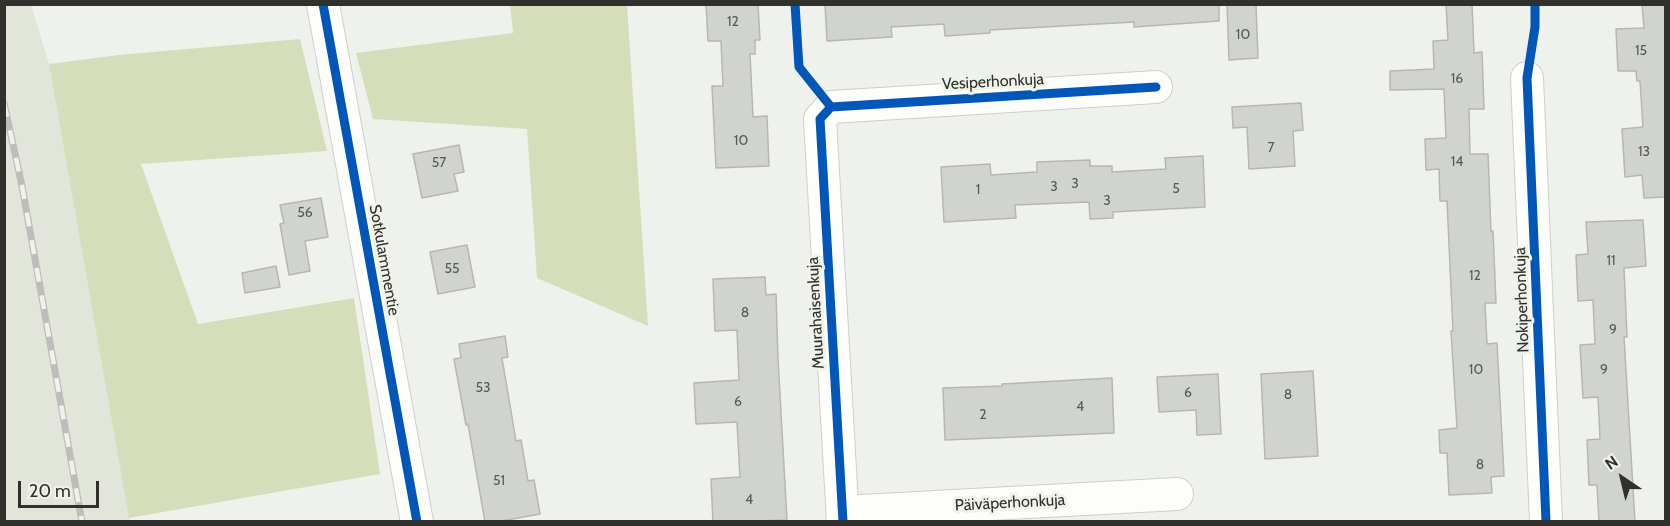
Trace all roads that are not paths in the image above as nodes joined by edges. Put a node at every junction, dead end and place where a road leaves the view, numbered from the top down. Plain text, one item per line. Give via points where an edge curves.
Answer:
1 (323, 4) edge
2 (1527, 78) dead end
3 (1156, 87) dead end
4 (831, 107) joint
5 (1177, 494) dead end
6 (843, 517) edge
7 (417, 522) edge
8 (1546, 522) edge

1 - 7 street, Sotkulammentie
2 - 8 street, Nokiperhonkuja
3 - 4 street, Vesiperhonkuja
4 - 6 street, Muurahaisenkuja via 820,119
5 - 6 street, Päiväperhonkuja

